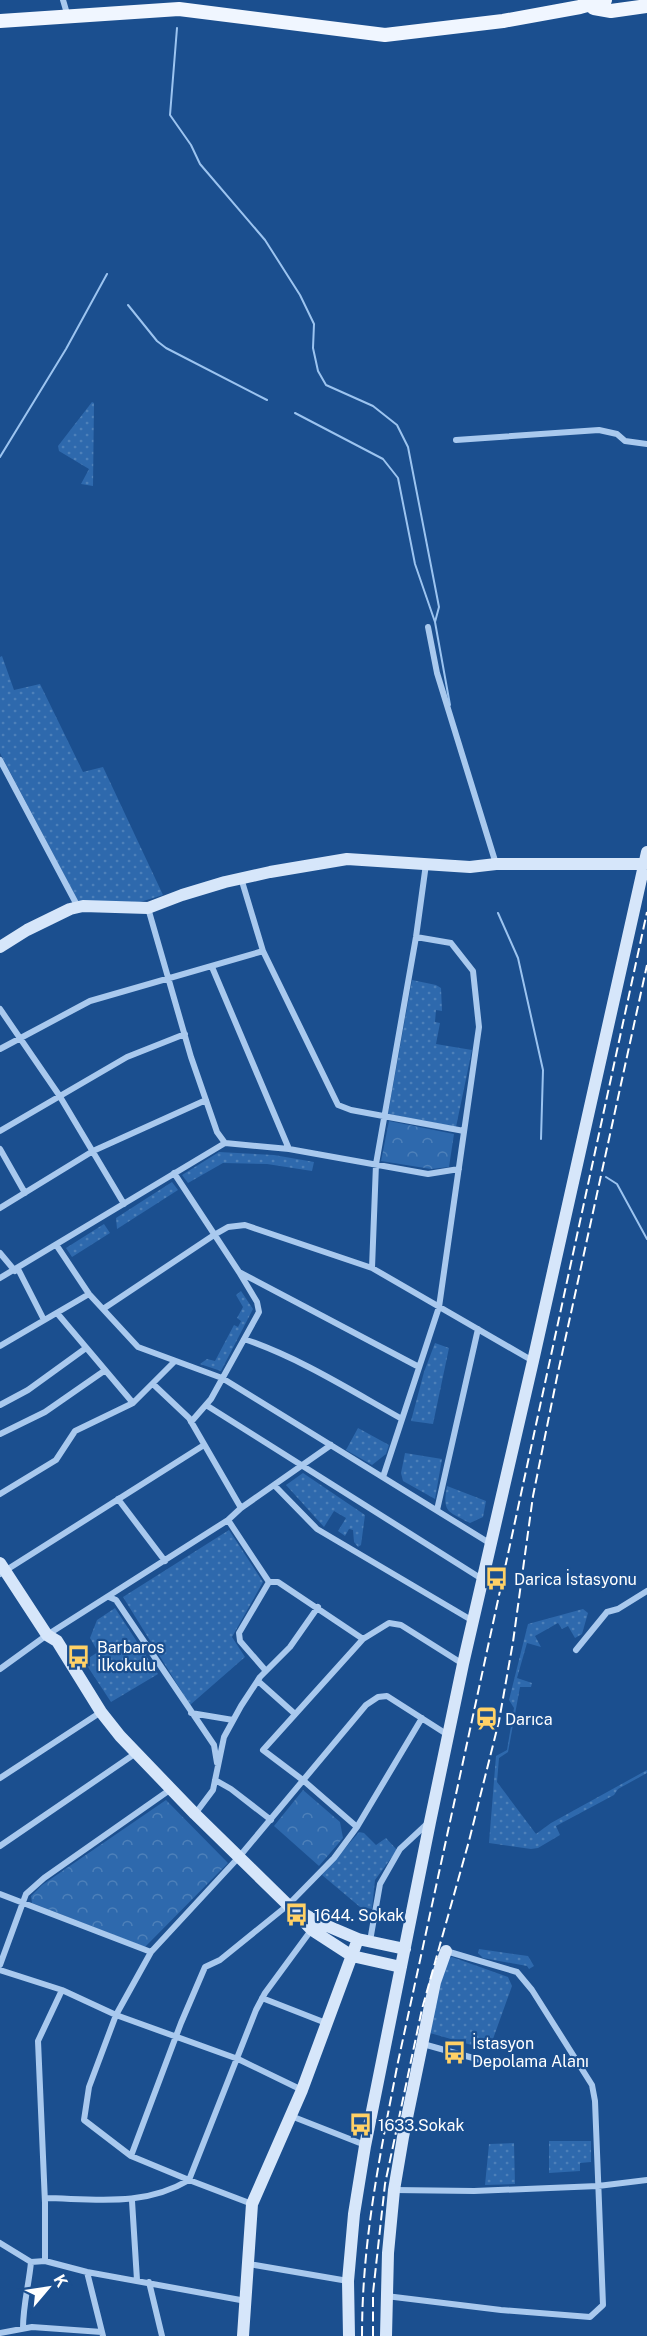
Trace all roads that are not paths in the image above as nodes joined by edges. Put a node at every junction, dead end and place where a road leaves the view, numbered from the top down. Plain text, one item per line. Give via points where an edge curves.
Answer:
1 (63, 0) edge
2 (639, 0) edge
3 (593, 3) edge
4 (167, 5) edge
5 (647, 6) edge
6 (68, 17) junction
7 (0, 21) edge
8 (456, 440) dead end
9 (647, 444) edge
10 (428, 627) dead end
11 (0, 760) edge
12 (646, 858) edge
13 (426, 864) junction
14 (496, 864) junction
15 (241, 878) junction
16 (78, 908) junction
17 (148, 908) junction
18 (416, 937) junction
19 (0, 947) edge
20 (263, 951) junction
21 (212, 967) junction
22 (168, 980) junction
23 (0, 1009) edge
24 (184, 1034) junction
25 (21, 1037) junction
26 (0, 1049) edge
27 (59, 1095) junction
28 (206, 1100) junction
29 (384, 1116) junction
30 (0, 1131) edge
31 (464, 1131) junction
32 (225, 1143) junction
33 (0, 1149) edge
34 (290, 1149) junction
35 (93, 1151) junction
36 (376, 1164) junction
37 (459, 1169) junction
38 (174, 1173) junction
39 (25, 1193) junction
40 (124, 1204) junction
41 (0, 1208) edge
42 (214, 1235) junction
43 (57, 1246) junction
44 (0, 1252) edge
45 (372, 1268) junction
46 (16, 1270) junction
47 (239, 1272) junction
48 (0, 1278) edge
49 (89, 1294) junction
50 (439, 1307) junction
51 (103, 1309) junction
52 (57, 1313) junction
53 (44, 1320) junction
54 (478, 1329) junction
55 (244, 1339) junction
56 (0, 1346) edge
57 (86, 1348) junction
58 (175, 1361) junction
59 (533, 1361) junction
60 (419, 1367) junction
61 (104, 1371) junction
62 (222, 1378) junction
63 (153, 1384) junction
64 (133, 1403) junction
65 (0, 1405) edge
66 (206, 1405) junction
67 (402, 1419) junction
68 (191, 1422) junction
69 (0, 1434) edge
70 (204, 1445) junction
71 (331, 1445) junction
72 (302, 1465) junction
73 (383, 1477) junction
74 (274, 1485) junction
75 (0, 1494) edge
76 (118, 1499) junction
77 (241, 1508) junction
78 (437, 1510) junction
79 (228, 1520) junction
80 (492, 1544) junction
81 (165, 1562) junction
82 (2, 1570) edge
83 (483, 1580) junction
84 (269, 1582) junction
85 (647, 1591) edge
86 (109, 1597) junction
87 (318, 1607) junction
88 (473, 1621) junction
89 (47, 1635) junction
90 (363, 1639) junction
91 (576, 1650) dead end
92 (463, 1664) junction
93 (0, 1669) edge
94 (266, 1671) junction
95 (258, 1681) junction
96 (101, 1712) junction
97 (190, 1713) junction
98 (295, 1714) junction
99 (422, 1718) junction
100 (233, 1720) junction
101 (448, 1735) junction
102 (136, 1753) junction
103 (218, 1766) junction
104 (0, 1769) edge
105 (2, 1777) edge
106 (215, 1780) junction
107 (304, 1781) junction
108 (171, 1789) junction
109 (195, 1814) junction
110 (271, 1820) junction
111 (430, 1822) junction
112 (357, 1827) junction
113 (0, 1846) edge
114 (239, 1857) junction
115 (0, 1894) edge
116 (23, 1902) junction
117 (288, 1905) junction
118 (315, 1926) junction
119 (364, 1940) junction
120 (405, 1949) junction
121 (446, 1951) joint
122 (151, 1952) junction
123 (352, 1956) junction
124 (0, 1965) edge
125 (401, 1967) junction
126 (0, 1971) edge
127 (62, 1990) junction
128 (262, 1998) junction
129 (116, 2015) junction
130 (326, 2023) junction
131 (176, 2036) junction
132 (423, 2044) junction
133 (238, 2059) junction
134 (491, 2063) dead end
135 (302, 2090) junction
136 (290, 2116) junction
137 (365, 2145) junction
138 (131, 2156) junction
139 (189, 2180) junction
140 (647, 2180) edge
141 (598, 2186) junction
142 (394, 2190) junction
143 (45, 2198) junction
144 (132, 2200) junction
145 (252, 2204) junction
146 (0, 2243) edge
147 (45, 2260) junction
148 (31, 2262) junction
149 (249, 2264) junction
150 (87, 2272) junction
151 (137, 2280) junction
152 (348, 2281) junction
153 (149, 2282) junction
154 (386, 2296) junction
155 (246, 2302) junction
156 (23, 2328) junction
157 (0, 2333) edge
158 (103, 2334) edge
159 (162, 2336) edge
160 (243, 2336) edge
161 (349, 2336) edge
162 (386, 2336) edge

1 - 6 street
2 - 3 main road
3 - 4 main road via 503,21 385,35
3 - 5 main road via 611,11
4 - 6 main road
6 - 7 main road
8 - 9 street via 599,430 617,434 625,441
10 - 14 street via 437,673
11 - 16 street
12 - 14 street
12 - 59 street
13 - 14 street
13 - 15 street via 347,859
13 - 18 street
15 - 17 street
15 - 20 street
16 - 17 street
16 - 19 street via 27,930
17 - 22 street
18 - 29 street
18 - 31 street via 451,944 473,971 479,1027
20 - 21 street
20 - 29 street via 338,1106
21 - 22 street
21 - 34 street
22 - 24 street
22 - 25 street via 90,1001
23 - 25 street
24 - 27 street via 127,1057
24 - 28 street
25 - 26 street
25 - 27 street
27 - 30 street
27 - 35 street
28 - 32 street
28 - 35 street
29 - 31 street
29 - 36 street
31 - 37 street
32 - 34 street
32 - 38 street
33 - 39 street
34 - 36 street
35 - 39 street
35 - 40 street
36 - 37 street via 428,1174
36 - 45 street
37 - 50 street
38 - 40 street
38 - 42 street
39 - 41 street
40 - 43 street
42 - 45 street via 228,1227 245,1225
42 - 47 street
42 - 51 street
43 - 46 street
43 - 49 street
44 - 46 street
45 - 50 street
46 - 48 street
46 - 53 street
47 - 55 street via 259,1312
47 - 60 street
49 - 51 street
49 - 52 street
50 - 54 street
50 - 60 street
51 - 58 street via 138,1347
52 - 53 street
52 - 57 street
53 - 56 street
54 - 59 street
54 - 78 street
55 - 62 street
55 - 67 street via 303,1363
57 - 61 street
57 - 65 street
58 - 62 street
58 - 63 street
59 - 80 street
60 - 67 street
61 - 64 street
61 - 69 street via 45,1412
62 - 66 street
62 - 71 street
63 - 64 street
63 - 68 street
64 - 75 street via 75,1431 56,1460
66 - 68 street
66 - 72 street
67 - 73 street
68 - 70 street
70 - 76 street
70 - 77 street
71 - 72 street
71 - 73 street
72 - 74 street
72 - 83 street
73 - 78 street
74 - 77 street
74 - 88 street via 317,1529
76 - 81 street
76 - 82 street
77 - 79 street
78 - 80 street
79 - 81 street
79 - 84 street
80 - 83 street
81 - 86 street
82 - 89 street
83 - 88 street
84 - 87 street via 278,1582
84 - 94 street via 239,1633 240,1641
85 - 91 street via 607,1612
86 - 89 street
86 - 97 street via 116,1600
87 - 90 street
87 - 94 street via 290,1647
88 - 92 street
89 - 93 street
89 - 96 street via 57,1641
90 - 92 street via 389,1623 401,1625
90 - 98 street
92 - 101 street
94 - 95 street
95 - 98 street
95 - 100 street
96 - 102 street
96 - 105 street
97 - 100 street
97 - 103 street via 214,1745
98 - 107 street via 263,1750
99 - 101 street
99 - 107 street via 387,1696 378,1697 366,1705
99 - 112 street
100 - 103 street via 224,1737
101 - 111 street
102 - 108 street
102 - 113 street
103 - 106 street
104 - 105 street
106 - 109 street via 213,1790
106 - 110 street
107 - 110 street
107 - 112 street
108 - 109 street
108 - 116 street via 44,1878 26,1894
109 - 114 street
110 - 114 street
111 - 119 street via 400,1849 380,1884
111 - 120 street
112 - 117 street via 334,1858
114 - 117 street
114 - 122 street
115 - 116 street
116 - 122 street
116 - 124 street
117 - 118 street
117 - 131 street via 220,1960 204,1967
118 - 119 street
118 - 123 street
118 - 128 street
119 - 120 street
119 - 123 street
120 - 125 street
121 - 132 street via 435,1982
121 - 141 street via 517,1972 532,1990 592,2085
122 - 129 street
123 - 125 street
123 - 130 street
125 - 137 street
126 - 127 street
127 - 129 street
127 - 143 street via 38,2041
128 - 130 street
128 - 133 street
129 - 131 street
129 - 138 street via 89,2087 84,2120
130 - 135 street
131 - 133 street
131 - 138 street
132 - 134 street
132 - 142 street
133 - 135 street
133 - 139 street
135 - 136 street
136 - 137 street
136 - 145 street
137 - 152 street
138 - 139 street
139 - 144 street via 172,2191
139 - 145 street
140 - 141 street
141 - 142 street
141 - 154 street via 603,2305 590,2317
142 - 154 street
143 - 144 street
143 - 147 street
144 - 151 street
145 - 149 street
146 - 148 street
147 - 148 street
147 - 150 street
148 - 156 street
149 - 152 street
149 - 155 street
150 - 151 street
150 - 158 street
151 - 153 street
152 - 161 street
153 - 155 street
153 - 159 street
154 - 162 street
155 - 160 street
156 - 157 street
156 - 158 street

